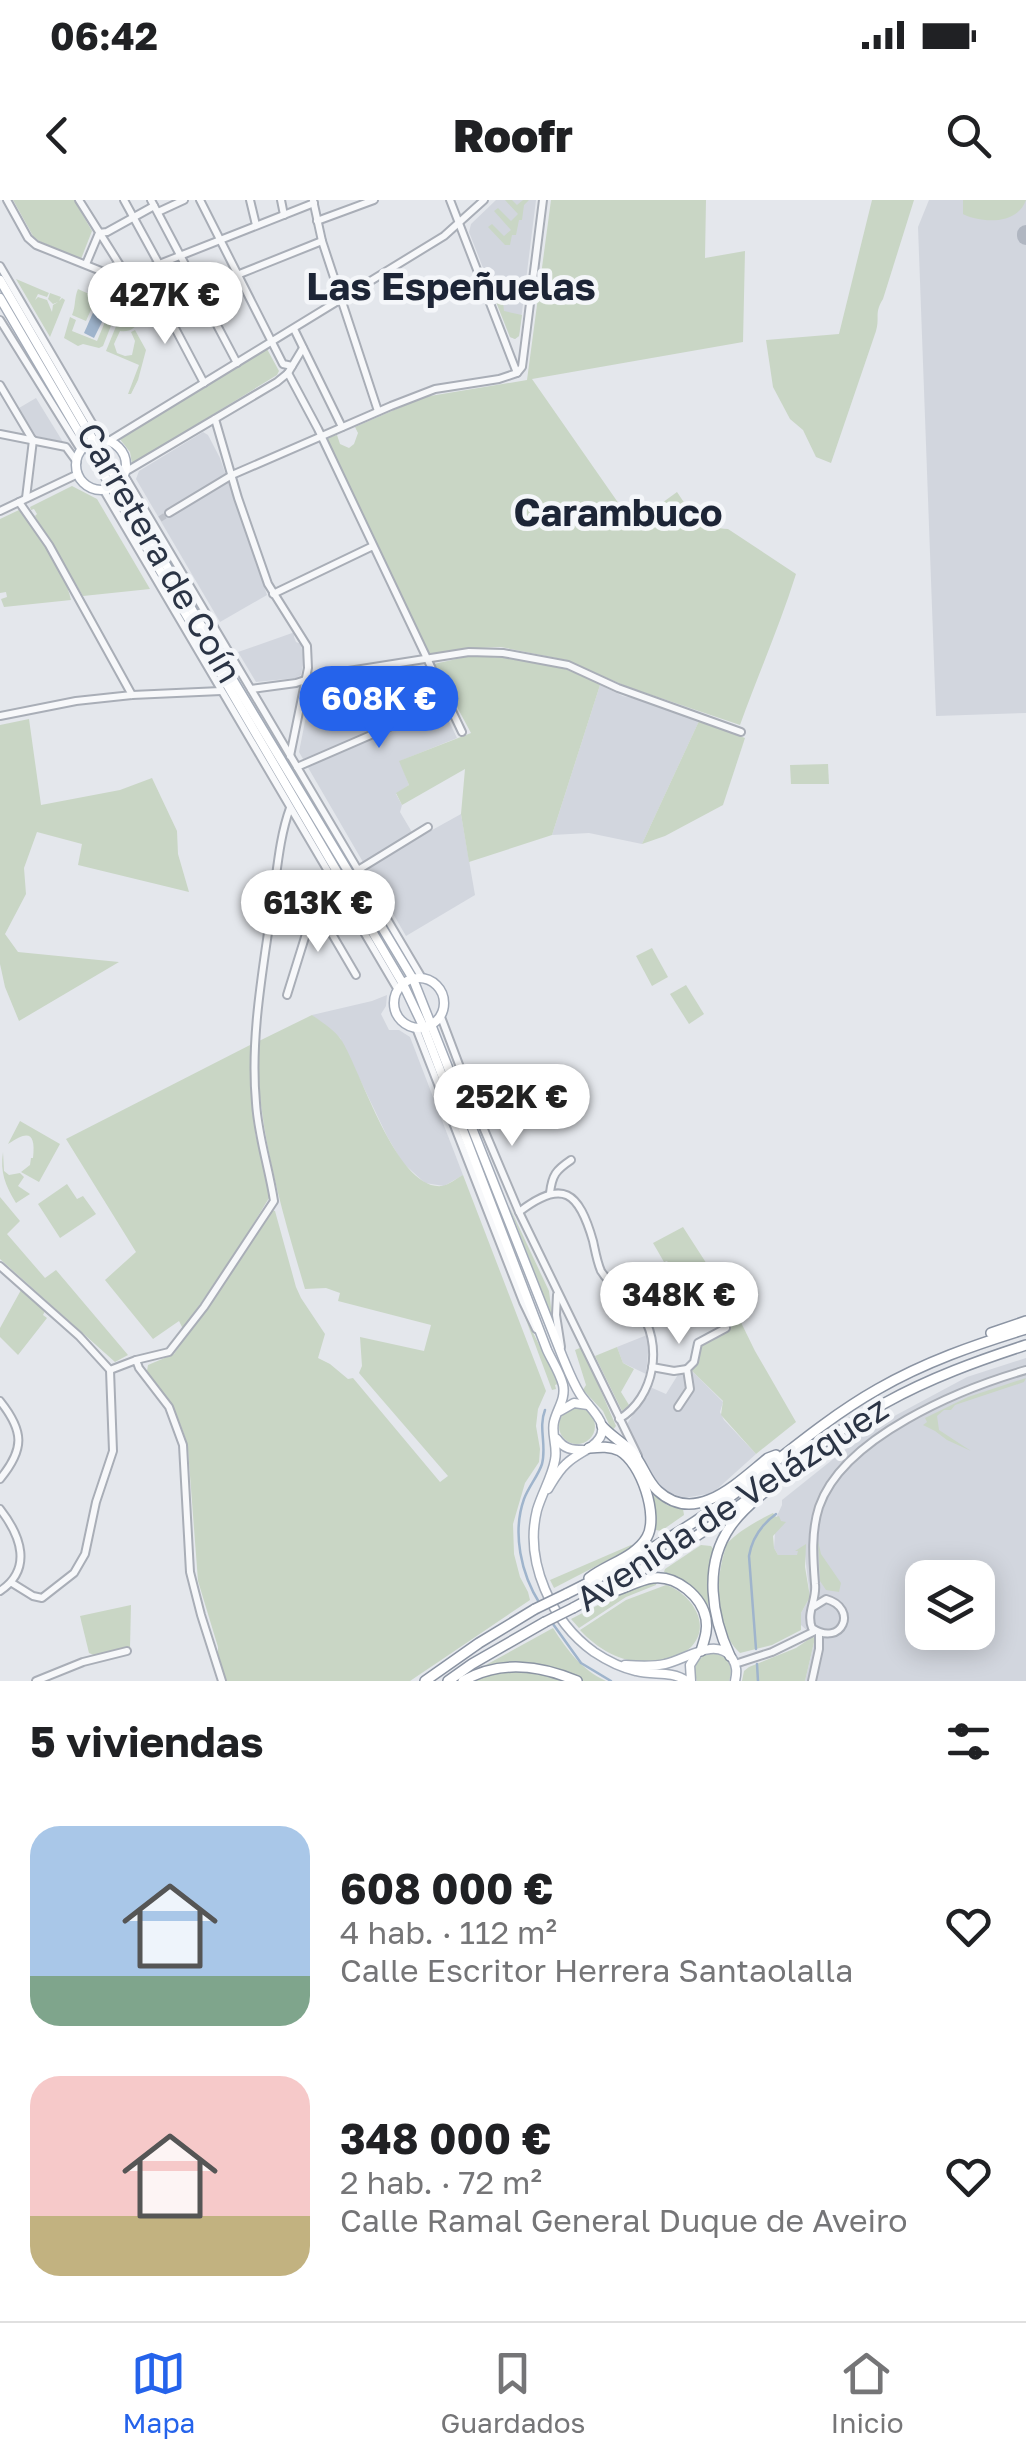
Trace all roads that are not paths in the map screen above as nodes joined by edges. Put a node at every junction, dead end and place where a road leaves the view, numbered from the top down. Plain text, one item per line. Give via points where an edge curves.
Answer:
1 (6, 200) edge
2 (80, 200) edge
3 (124, 200) edge
4 (184, 200) edge
5 (200, 200) edge
6 (250, 200) edge
7 (280, 200) edge
8 (374, 200) edge
9 (450, 200) edge
10 (484, 200) edge
11 (543, 200) edge
12 (313, 202) edge
13 (154, 206) edge
14 (284, 215) junction
15 (134, 217) junction
16 (318, 221) junction
17 (458, 224) junction
18 (256, 226) junction
19 (99, 233) junction
20 (219, 240) junction
21 (322, 241) junction
22 (179, 256) junction
23 (86, 264) junction
24 (159, 264) junction
25 (0, 266) edge
26 (139, 272) junction
27 (237, 275) junction
28 (131, 279) junction
29 (0, 280) edge
30 (150, 287) junction
31 (0, 298) edge
32 (342, 300) junction
33 (0, 320) edge
34 (294, 329) junction
35 (272, 342) junction
36 (303, 348) junction
37 (237, 363) junction
38 (290, 369) junction
39 (518, 373) junction
40 (204, 383) junction
41 (0, 385) edge
42 (378, 411) junction
43 (215, 419) junction
44 (342, 427) junction
45 (0, 434) edge
46 (321, 436) junction
47 (33, 440) junction
48 (94, 443) junction
49 (76, 462) junction
50 (78, 474) junction
51 (232, 475) junction
52 (116, 481) junction
53 (23, 500) junction
54 (0, 510) edge
55 (169, 513) tunnel mouth
56 (373, 546) junction
57 (273, 594) junction
58 (426, 660) junction
59 (305, 680) junction
60 (251, 689) junction
61 (221, 691) junction
62 (132, 696) junction
63 (447, 702) junction
64 (0, 716) edge
65 (462, 732) dead end
66 (741, 732) dead end
67 (290, 756) junction
68 (297, 767) junction
69 (290, 808) junction
70 (428, 827) dead end
71 (358, 870) junction
72 (276, 880) junction
73 (335, 883) junction
74 (314, 894) junction
75 (315, 905) junction
76 (356, 975) dead end
77 (418, 978) junction
78 (400, 987) junction
79 (287, 995) dead end
80 (441, 1016) junction
81 (424, 1027) junction
82 (571, 1160) dead end
83 (550, 1193) junction
84 (519, 1212) junction
85 (0, 1266) edge
86 (557, 1292) junction
87 (1026, 1321) edge
88 (726, 1328) dead end
89 (1026, 1329) edge
90 (1026, 1345) edge
91 (966, 1347) junction
92 (563, 1358) junction
93 (136, 1360) junction
94 (652, 1367) junction
95 (688, 1369) junction
96 (110, 1370) junction
97 (1026, 1370) edge
98 (0, 1401) edge
99 (588, 1405) junction
100 (678, 1407) dead end
101 (558, 1412) junction
102 (618, 1419) junction
103 (602, 1426) junction
104 (555, 1435) junction
105 (834, 1435) junction
106 (586, 1449) junction
107 (788, 1451) junction
108 (642, 1466) junction
109 (0, 1479) edge
110 (542, 1497) junction
111 (0, 1509) edge
112 (12, 1582) junction
113 (816, 1586) junction
114 (0, 1591) edge
115 (568, 1592) junction
116 (595, 1596) junction
117 (826, 1600) junction
118 (812, 1606) junction
119 (815, 1629) junction
120 (830, 1635) junction
121 (819, 1650) junction
122 (127, 1651) dead end
123 (699, 1653) junction
124 (733, 1660) junction
125 (616, 1664) junction
126 (36, 1681) edge
127 (222, 1681) edge
128 (425, 1681) edge
129 (448, 1681) edge
130 (463, 1681) edge
131 (576, 1681) edge
132 (689, 1681) edge
133 (735, 1681) edge
134 (812, 1681) edge

1 - 23 street via 36,245
2 - 19 street
3 - 15 street
4 - 13 street
5 - 20 street
6 - 18 street
7 - 14 street
8 - 16 street
9 - 17 street
10 - 17 street
11 - 39 street
12 - 14 street
12 - 16 street
13 - 15 street
13 - 22 street
14 - 18 street
15 - 19 street
15 - 24 street
16 - 21 street
17 - 32 street
17 - 39 street
18 - 20 street
19 - 23 street
19 - 28 street
20 - 22 street
20 - 27 street
21 - 27 street
21 - 32 street
22 - 24 street
22 - 37 street
23 - 28 street
24 - 26 street
25 - 48 street, Carretera de Coín
26 - 28 street
26 - 30 street
27 - 35 street
28 - 30 street
29 - 48 main road, Carretera de Coín
30 - 40 street
31 - 48 main road
32 - 34 street
32 - 42 street
33 - 48 street, Carretera de Coín
34 - 35 street
34 - 36 street
35 - 37 street
35 - 38 street
36 - 38 street
36 - 44 street
37 - 40 street
38 - 43 street
38 - 46 street
39 - 42 street via 435,389
40 - 48 street
41 - 47 street
42 - 44 street
43 - 51 street
43 - 52 street
44 - 46 street
45 - 47 street
46 - 51 street
46 - 56 street
47 - 49 street via 66,446
47 - 53 street
48 - 49 main road
48 - 52 main road
48 - 52 main road via 117,446 124,456
49 - 50 main road
50 - 52 main road via 88,486
50 - 53 street
51 - 55 street
51 - 57 street
52 - 60 street, Carretera de Coín via 156,521
52 - 61 street, Carretera de Coín
52 - 77 main road, Carretera de Coín
52 - 78 main road
53 - 54 street
53 - 62 street
56 - 57 street
56 - 58 street
57 - 59 street via 307,646
58 - 59 street
58 - 63 street
58 - 66 street via 470,652 558,663
59 - 60 street
59 - 67 street
60 - 67 street, Carretera de Coín
61 - 62 street
61 - 69 street, Carretera de Coín
62 - 64 street
63 - 65 street
63 - 68 street
67 - 68 street, Carretera de Coín
68 - 71 street, Carretera de Coín
69 - 72 street
69 - 73 street, Carretera de Coín
70 - 71 street
71 - 77 street, Carretera de Coín
72 - 74 street
72 - 93 street via 255,1046 255,1100 274,1200 169,1352
73 - 74 street
73 - 78 street, Carretera de Coín
74 - 75 street
75 - 76 street
75 - 79 street
77 - 78 main road
77 - 80 main road via 441,990
77 - 81 main road
78 - 81 main road
78 - 81 main road via 396,1014
80 - 81 main road
80 - 84 street
81 - 92 main road
81 - 101 main road via 563,1385
82 - 83 street via 556,1170
83 - 84 street
83 - 94 street via 578,1203 602,1272 652,1334
84 - 86 street
85 - 96 street
86 - 92 street
86 - 102 street
87 - 91 highway
88 - 95 street via 698,1343
89 - 91 highway, Avenida de Velázquez
90 - 105 highway, Avenida de Velázquez via 916,1386
91 - 107 highway, Avenida de Velázquez via 875,1390
92 - 99 main road
93 - 96 street
93 - 127 street via 169,1407 183,1444 190,1572
94 - 95 street
94 - 102 street via 639,1400
95 - 100 street via 690,1389
96 - 112 street via 113,1451 85,1554 74,1574 42,1598
97 - 113 street via 957,1394 853,1458 820,1506 812,1548
98 - 109 street via 14,1421 19,1448
99 - 101 main road via 574,1403
99 - 103 main road
101 - 104 main road
102 - 108 street
103 - 106 main road
103 - 108 highway
104 - 106 main road via 565,1447
104 - 110 main road via 556,1456
105 - 116 highway, Avenida de Velázquez via 703,1532
105 - 124 highway via 744,1510 724,1538 714,1614
106 - 110 main road
106 - 115 highway via 616,1449 629,1458 650,1501 652,1522 640,1547
107 - 108 highway via 768,1458 720,1496 686,1504 660,1494
107 - 115 highway, Avenida de Velázquez via 657,1546
110 - 125 main road via 534,1538 544,1588 580,1640
111 - 112 street via 20,1548 21,1568
112 - 114 street
113 - 117 street
113 - 118 street
115 - 128 highway, Avenida de Velázquez, bridge
116 - 123 highway via 650,1578 672,1580 692,1594 706,1617
116 - 129 highway, Avenida de Velázquez, bridge
117 - 118 street
117 - 120 street via 841,1606 844,1617
118 - 119 street
119 - 120 street
119 - 121 street
119 - 124 street via 772,1652
120 - 121 street
121 - 134 street
122 - 126 street
123 - 124 main road via 720,1650
123 - 125 main road via 663,1665
123 - 132 main road
124 - 133 main road
125 - 132 main road
130 - 131 highway via 510,1667

